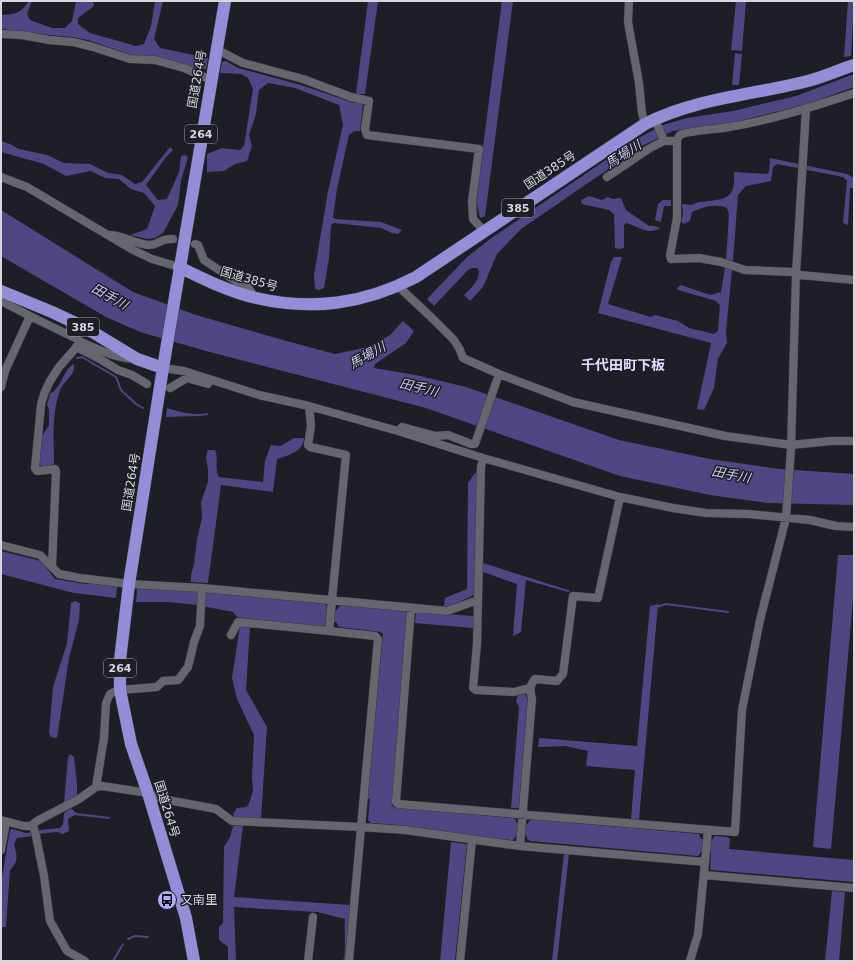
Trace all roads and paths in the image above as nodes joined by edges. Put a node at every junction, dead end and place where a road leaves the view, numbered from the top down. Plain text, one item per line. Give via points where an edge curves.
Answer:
1 (225, 1) edge
2 (629, 1) edge
3 (1, 34) edge
4 (216, 49) junction
5 (854, 65) edge
6 (211, 80) junction
7 (854, 93) edge
8 (806, 109) junction
9 (653, 123) junction
10 (663, 140) junction
11 (677, 141) junction
12 (1, 177) edge
13 (607, 177) dead end
14 (484, 231) junction
15 (108, 235) junction
16 (173, 239) dead end
17 (194, 244) dead end
18 (179, 267) junction
19 (796, 274) junction
20 (854, 280) edge
21 (398, 286) junction
22 (1, 291) edge
23 (255, 298) junction
24 (1, 301) edge
25 (30, 316) junction
26 (78, 345) junction
27 (137, 359) junction
28 (163, 362) junction
29 (499, 377) junction
30 (147, 384) dead end
31 (1, 387) edge
32 (170, 388) dead end
33 (234, 388) junction
34 (309, 406) junction
35 (398, 431) junction
36 (854, 441) edge
37 (791, 447) junction
38 (483, 458) junction
39 (620, 497) junction
40 (786, 515) junction
41 (854, 527) edge
42 (1, 545) edge
43 (52, 566) junction
44 (129, 584) junction
45 (202, 590) junction
46 (478, 600) junction
47 (332, 604) junction
48 (411, 608) junction
49 (330, 628) junction
50 (231, 635) dead end
51 (530, 688) junction
52 (120, 690) junction
53 (96, 787) junction
54 (148, 793) junction
55 (522, 818) junction
56 (3, 821) edge
57 (31, 826) junction
58 (361, 827) junction
59 (707, 834) junction
60 (472, 840) junction
61 (520, 842) junction
62 (1, 850) edge
63 (705, 862) junction
64 (704, 875) junction
65 (854, 888) edge
66 (313, 917) dead end
67 (85, 961) edge
68 (194, 961) edge
69 (308, 961) edge
70 (349, 961) edge
71 (460, 961) edge
72 (690, 961) edge

1 - 4 highway, 国道264号 / 264
2 - 9 street via 628,22 642,113
3 - 6 street via 74,42 130,59 155,60 184,68
4 - 6 highway, 国道264号 / 264
4 - 14 street via 243,63 303,79 351,97 369,100 364,129 367,135 479,149 472,201 473,219
5 - 9 highway, 国道385号 / 385 via 808,80 682,108
6 - 18 highway, 国道264号 / 264
7 - 8 street
8 - 11 street via 730,127 687,133 680,135
8 - 19 street
9 - 10 street
9 - 14 highway, 国道385号 / 385
10 - 11 street
10 - 13 street
11 - 19 street via 677,218 671,259 699,258 745,270
12 - 15 street via 27,187
14 - 21 highway, 国道385号 / 385 via 416,277
15 - 16 street via 149,245
15 - 18 street via 152,259
17 - 23 street via 198,245 204,260 248,287
18 - 23 highway, 国道385号 / 385
18 - 28 highway, 国道264号 / 264
19 - 20 street
19 - 37 street
21 - 23 highway, 国道385号 / 385 via 353,301 318,305
21 - 29 street via 454,340 462,358
22 - 27 highway, 385 via 86,328
24 - 25 street
25 - 26 street via 77,339
25 - 31 street via 5,371
26 - 27 street via 126,359
26 - 30 street via 118,370
26 - 43 street via 50,381 40,405 35,468 37,471 56,471
27 - 28 highway, 385
28 - 33 street
28 - 44 highway, 国道264号 / 264
29 - 35 street via 476,444 448,435 436,436 402,427
29 - 37 street via 573,402 725,436
32 - 33 street via 187,378 219,388
33 - 34 street
34 - 35 street
34 - 47 street via 311,426 308,445 346,455
35 - 38 street
36 - 37 street via 831,441
37 - 40 street
38 - 39 street
38 - 46 street
39 - 40 street via 706,513
39 - 51 street via 598,598 574,596 563,674 557,681 535,679
40 - 41 street via 836,526
40 - 59 street via 760,620 742,710 735,832
42 - 43 street via 40,555
43 - 44 street via 59,574
44 - 45 street
44 - 52 highway, 国道264号 / 264 via 120,660
45 - 47 street
45 - 52 street via 200,626 188,667 178,680 163,682 157,686
46 - 48 street via 447,611
46 - 51 street via 473,688 514,692
47 - 48 street
47 - 49 street
48 - 55 street via 396,802
49 - 50 street via 238,622
49 - 58 street via 375,636 378,639
51 - 55 street via 532,699
52 - 53 street via 110,694 106,704 104,738
52 - 54 highway, 国道264号 / 264 via 131,744
53 - 54 street
53 - 57 street
54 - 58 street via 157,798 216,809 232,821
54 - 68 highway, 国道264号 / 264 via 186,918
55 - 59 street
55 - 61 street
56 - 57 street
56 - 62 street
57 - 67 street via 36,836 44,876 50,921 67,951
58 - 60 street via 406,830
58 - 70 street
59 - 63 street
60 - 61 street
60 - 71 street
61 - 63 street
63 - 64 street
64 - 65 street
64 - 72 street via 698,934
66 - 69 street

